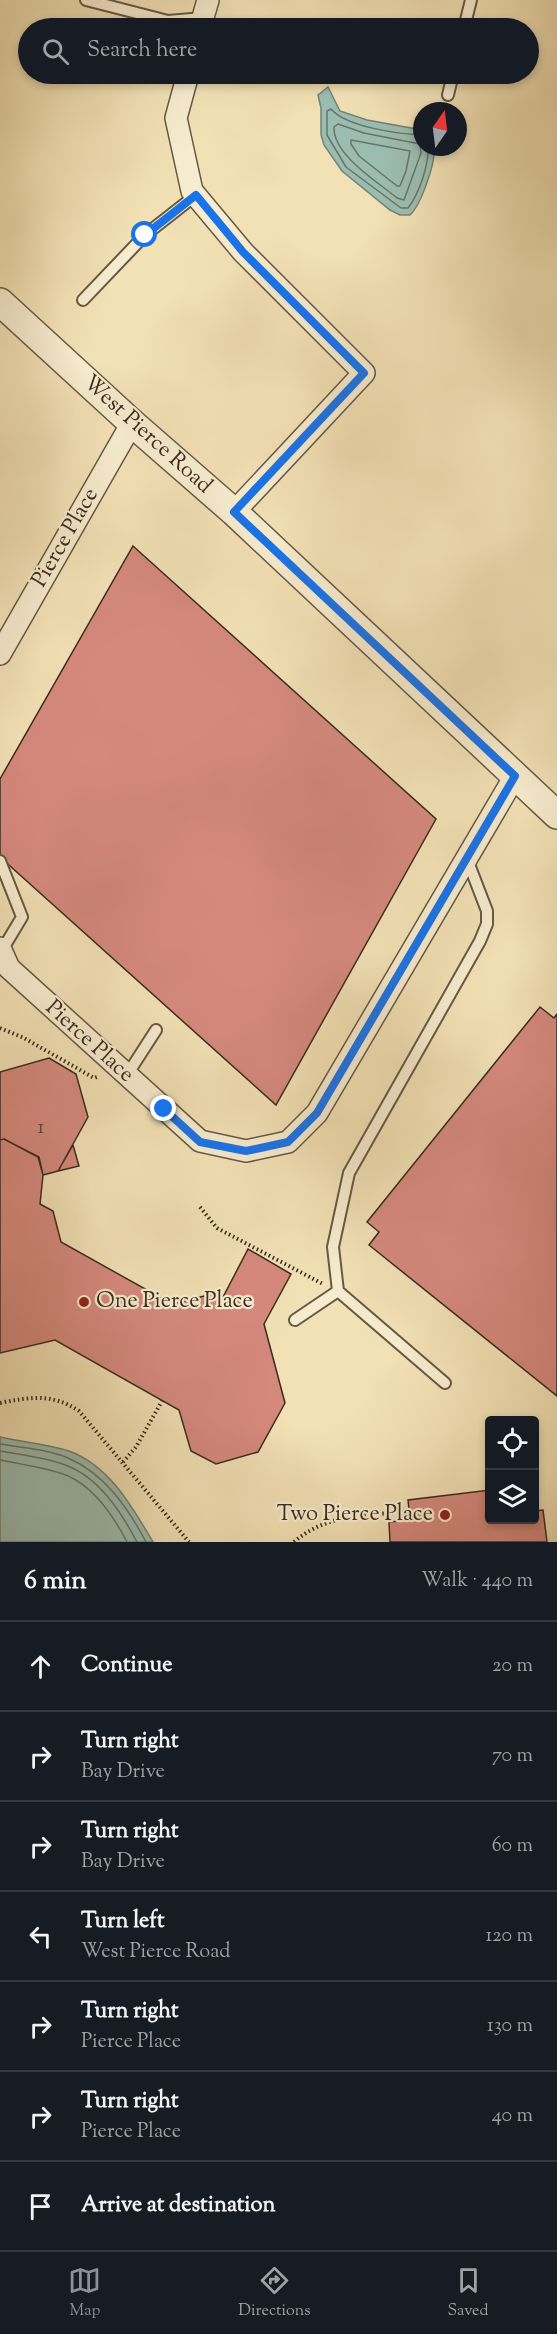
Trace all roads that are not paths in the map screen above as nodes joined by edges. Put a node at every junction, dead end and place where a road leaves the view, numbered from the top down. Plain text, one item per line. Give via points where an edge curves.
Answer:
1 (86, 0) edge
2 (471, 0) edge
3 (204, 15) edge
4 (156, 18) edge
5 (186, 18) edge
6 (466, 18) edge
7 (185, 84) edge
8 (451, 84) edge
9 (448, 95) dead end
10 (196, 195) junction
11 (83, 300) dead end
12 (0, 302) edge
13 (132, 423) junction
14 (234, 512) junction
15 (0, 654) edge
16 (515, 776) junction
17 (557, 815) edge
18 (467, 858) junction
19 (0, 861) edge
20 (1, 950) edge
21 (156, 1030) dead end
22 (127, 1075) junction
23 (338, 1291) junction
24 (295, 1320) dead end
25 (445, 1383) dead end

1 - 4 lane
2 - 6 lane
3 - 5 lane
7 - 10 street via 176,118
8 - 9 lane
10 - 11 lane via 145,235
10 - 14 street via 243,252 364,373
12 - 13 street, West Pierce Road
13 - 14 street, West Pierce Road
13 - 15 street, Pierce Place
14 - 16 street, West Pierce Road
16 - 17 street, West Pierce Road
16 - 18 street, Pierce Place
18 - 22 street, Pierce Place via 317,1113 288,1142 246,1151 200,1142
18 - 23 lane via 487,911 487,924 350,1173 333,1247
19 - 20 lane via 22,917
20 - 22 street, Pierce Place via 9,968
21 - 22 lane
23 - 24 lane
23 - 25 lane

